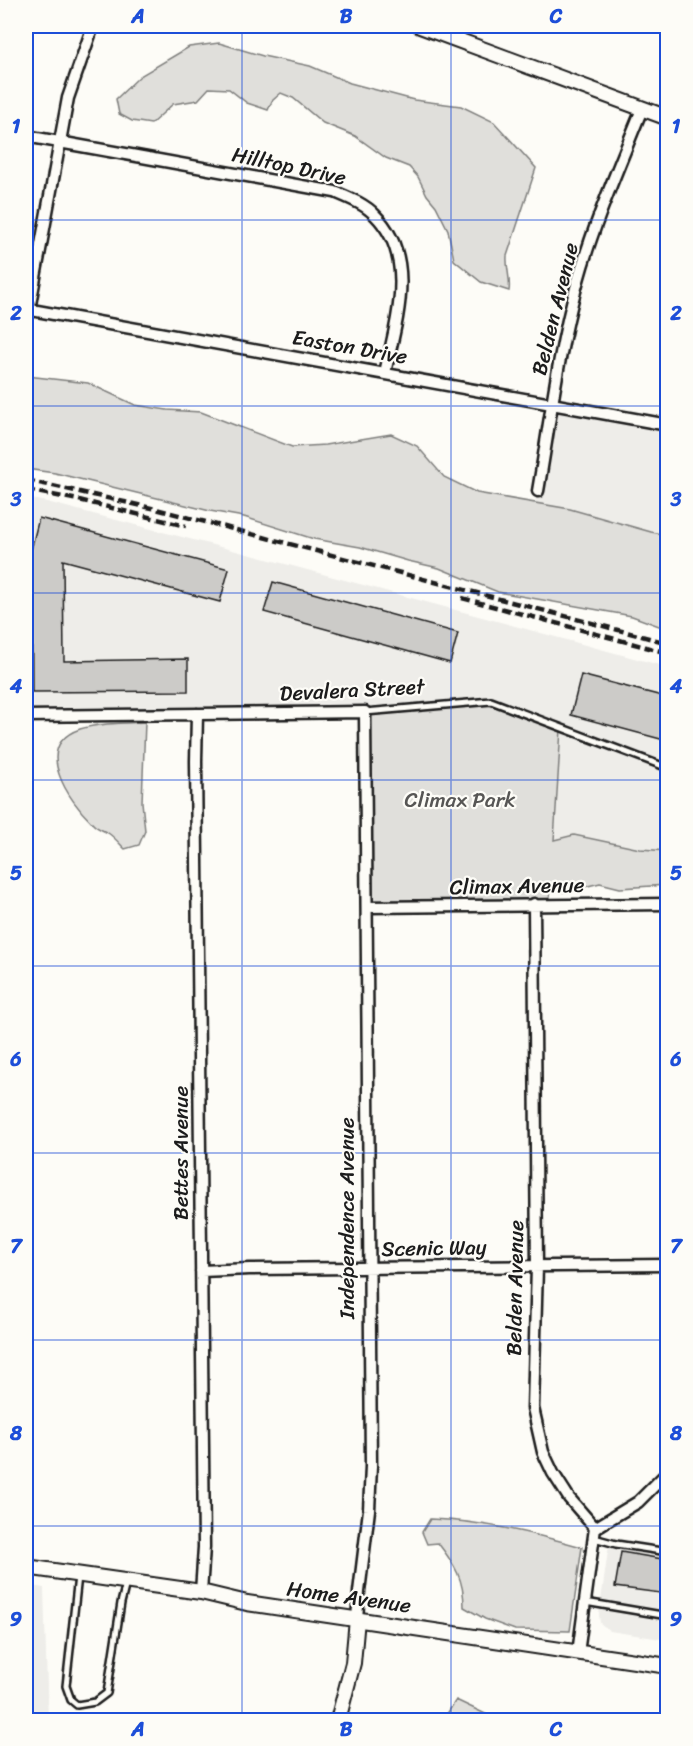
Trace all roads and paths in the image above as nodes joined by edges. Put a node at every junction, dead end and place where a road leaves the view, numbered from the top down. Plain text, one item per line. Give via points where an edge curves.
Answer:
1 (93, 26) edge
2 (420, 26) edge
3 (642, 109) junction
4 (668, 118) edge
5 (26, 136) edge
6 (61, 142) junction
7 (27, 309) edge
8 (385, 373) junction
9 (553, 405) junction
10 (668, 425) edge
11 (538, 491) dead end
12 (364, 712) junction
13 (197, 714) junction
14 (26, 716) edge
15 (668, 768) edge
16 (534, 904) junction
17 (668, 904) edge
18 (367, 907) junction
19 (668, 1265) edge
20 (537, 1267) junction
21 (370, 1268) junction
22 (201, 1271) junction
23 (668, 1472) edge
24 (595, 1533) junction
25 (668, 1552) edge
26 (26, 1567) edge
27 (79, 1575) junction
28 (126, 1581) junction
29 (201, 1592) junction
30 (585, 1602) junction
31 (668, 1616) edge
32 (357, 1619) junction
33 (578, 1653) junction
34 (668, 1666) edge
35 (338, 1720) edge

1 - 6 street via 71,87
2 - 3 street
3 - 4 street
3 - 9 street, Belden Avenue via 577,283
5 - 6 street, Hilltop Drive
6 - 7 street
6 - 8 street, Hilltop Drive via 335,192 375,213 396,247 400,270 398,311
7 - 8 street, Easton Drive
8 - 9 street, Easton Drive
9 - 10 street, Easton Drive
9 - 11 street, Belden Avenue
12 - 13 street, Devalera Street
12 - 15 lane, Devalera Street via 491,701
12 - 18 street, Independence Avenue
13 - 14 street, Devalera Street
13 - 22 street, Bettes Avenue
16 - 17 street, Climax Avenue
16 - 18 street, Climax Avenue
16 - 20 street, Belden Avenue
18 - 21 street, Independence Avenue
19 - 20 street, Scenic Way
20 - 21 street, Scenic Way
20 - 24 street, Belden Avenue via 532,1387 537,1430 553,1473
21 - 22 street, Scenic Way
21 - 32 street, Independence Avenue via 369,1510
22 - 29 street, Bettes Avenue
23 - 24 street via 638,1502
24 - 25 lane via 616,1544
24 - 30 street
26 - 27 street, Home Avenue
27 - 28 street, Home Avenue
27 - 28 lane via 66,1686 71,1700 77,1704 94,1702 107,1693
28 - 29 street, Home Avenue
29 - 32 street, Home Avenue
30 - 31 lane
30 - 33 street
32 - 33 street, Home Avenue
32 - 35 street, Independence Avenue via 353,1663
33 - 34 street, Home Avenue

